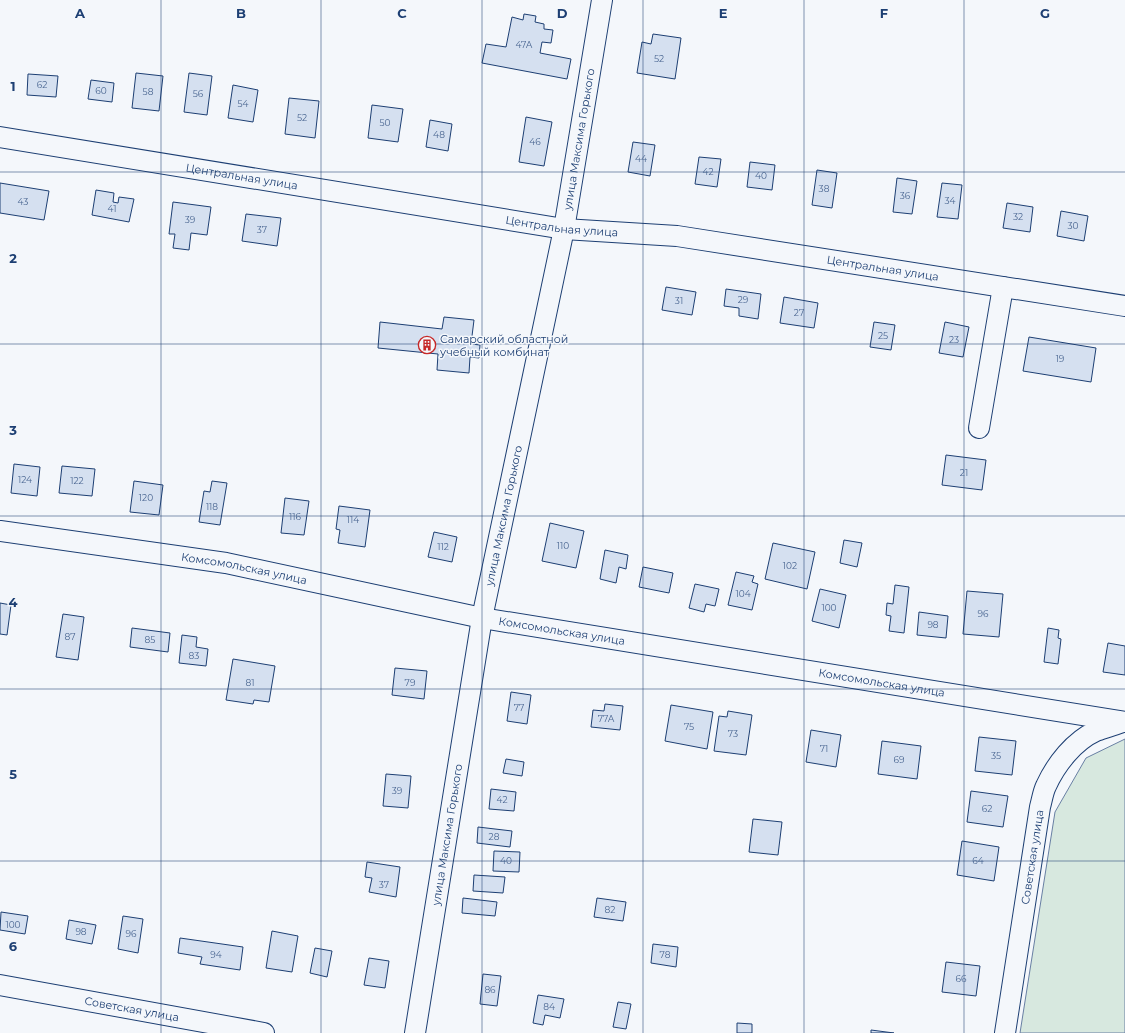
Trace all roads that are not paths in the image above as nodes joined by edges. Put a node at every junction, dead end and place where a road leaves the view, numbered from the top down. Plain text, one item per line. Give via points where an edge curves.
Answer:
1 (602, 0) edge
2 (0, 137) edge
3 (564, 229) junction
4 (1003, 287) junction
5 (1125, 306) edge
6 (979, 428) dead end
7 (0, 531) edge
8 (482, 618) junction
9 (1124, 722) edge
10 (0, 985) edge
11 (264, 1033) edge
12 (415, 1033) edge
13 (1005, 1033) edge

1 - 3 street, улица Максима Горького
2 - 3 street, Центральная улица
3 - 4 street, Центральная улица via 677,236
3 - 8 street, улица Максима Горького
4 - 5 street, Центральная улица
4 - 6 street
7 - 8 street, Комсомольская улица via 226,563
8 - 9 street, Комсомольская улица
8 - 12 street, улица Максима Горького
9 - 13 street, Советская улица via 1085,737 1064,757 1045,787
10 - 11 street, Советская улица

